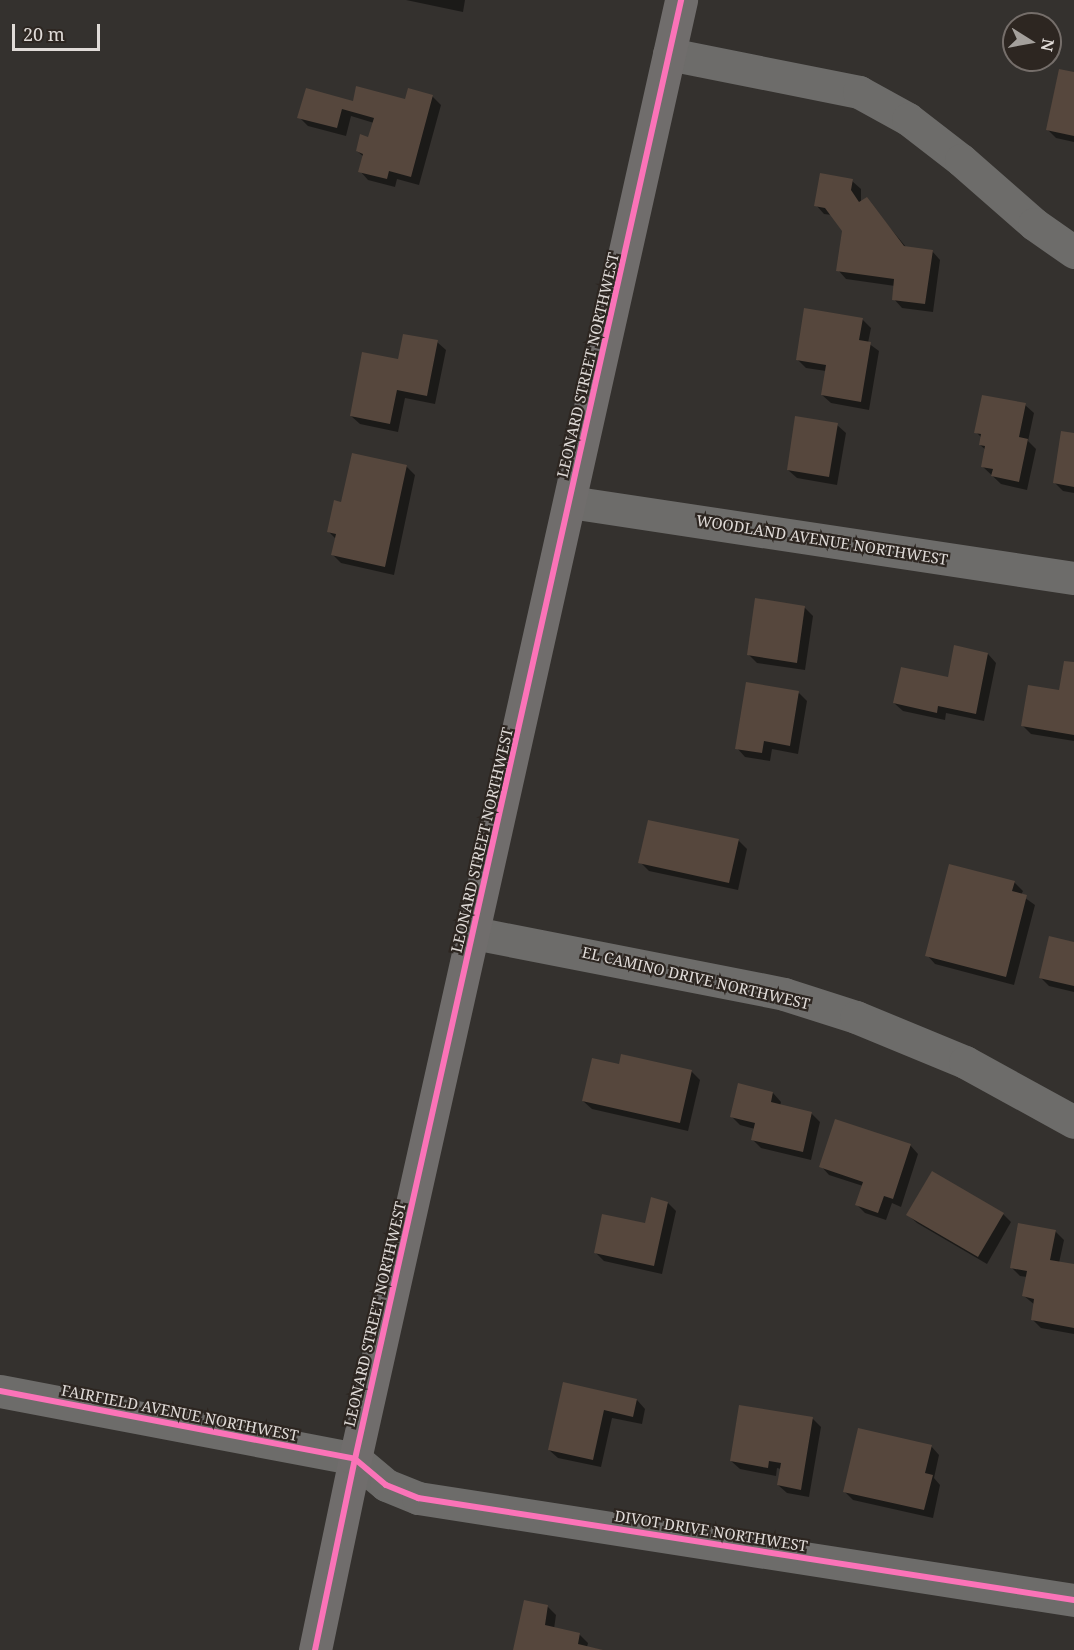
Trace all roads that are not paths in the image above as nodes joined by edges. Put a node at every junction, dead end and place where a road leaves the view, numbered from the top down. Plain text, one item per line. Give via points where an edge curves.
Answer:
1 (681, 0) edge
2 (669, 54) junction
3 (1074, 252) edge
4 (570, 502) junction
5 (1074, 578) edge
6 (474, 933) junction
7 (1074, 1122) edge
8 (0, 1391) edge
9 (355, 1459) junction
10 (1074, 1600) edge
11 (315, 1650) edge

1 - 2 main road, LEONARD STREET NORTHWEST
2 - 3 street via 868,96 908,119 1034,224
2 - 4 main road, LEONARD STREET NORTHWEST
4 - 5 street, WOODLAND AVENUE NORTHWEST
4 - 6 main road, LEONARD STREET NORTHWEST
6 - 7 street, EL CAMINO DRIVE NORTHWEST via 784,994 856,1017 964,1062
6 - 9 main road, LEONARD STREET NORTHWEST
8 - 9 street, FAIRFIELD AVENUE NORTHWEST
9 - 10 street, DIVOT DRIVE NORTHWEST via 387,1485 418,1498
9 - 11 main road, LEONARD STREET NORTHWEST

